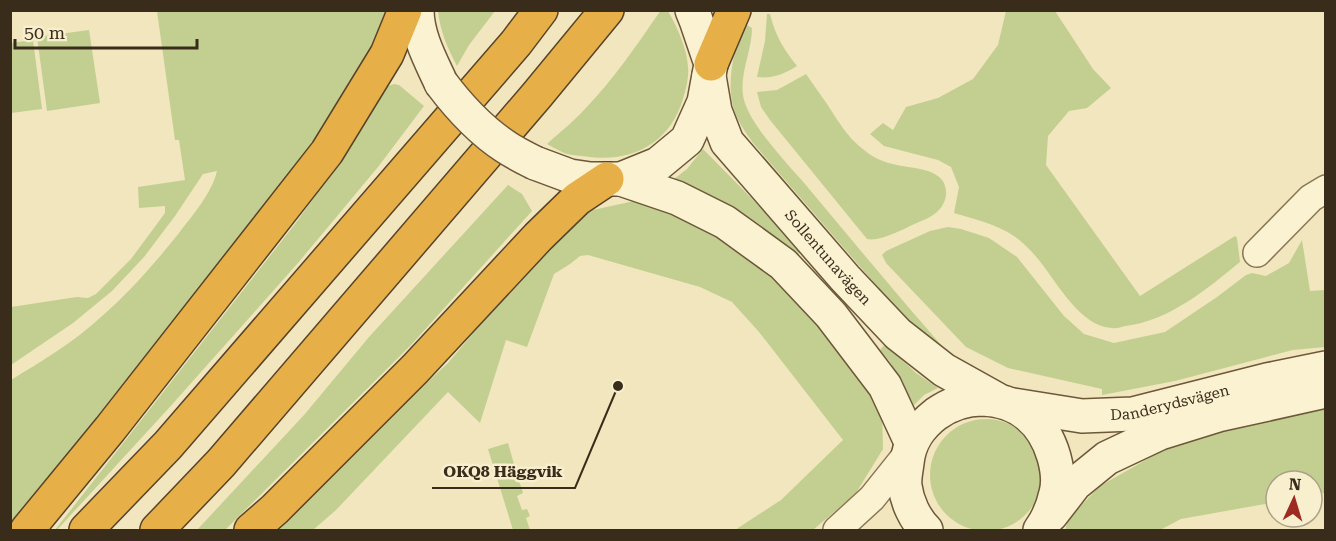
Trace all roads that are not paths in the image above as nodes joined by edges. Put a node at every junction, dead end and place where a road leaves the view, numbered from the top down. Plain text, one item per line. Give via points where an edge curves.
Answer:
1 (405, 10) edge
2 (417, 10) edge
3 (541, 10) edge
4 (607, 10) edge
5 (692, 10) edge
6 (734, 10) edge
7 (710, 70) junction
8 (614, 179) junction
9 (1326, 189) edge
10 (1257, 253) dead end
11 (1326, 368) edge
12 (1326, 391) edge
13 (1004, 402) junction
14 (910, 448) junction
15 (1044, 524) edge
16 (27, 531) edge
17 (86, 531) edge
18 (157, 531) edge
19 (251, 531) edge
20 (837, 531) edge
21 (926, 531) edge

1 - 16 highway via 387,54 327,153
2 - 8 main road, bridge via 428,55 441,83 479,126 535,163 570,176
3 - 17 highway via 168,445
4 - 18 highway via 229,454
5 - 7 main road, Sollentunavägen
6 - 7 highway
7 - 8 main road via 704,102 687,140 658,164
7 - 13 main road, Sollentunavägen via 715,111 727,142 845,278 898,334 944,370
8 - 14 main road via 677,198 725,222 783,264 831,315 885,386
8 - 19 highway via 578,199 538,237 415,369
9 - 10 street via 1311,198
11 - 13 main road, Danderydsvägen via 1133,414 1082,416
12 - 15 main road, Danderydsvägen via 1218,415 1160,433 1107,458 1075,484
13 - 14 main road via 970,399 946,406 925,422
13 - 15 main road via 1034,420 1050,442 1057,491
14 - 20 street via 872,498
14 - 21 main road via 904,485 911,508

